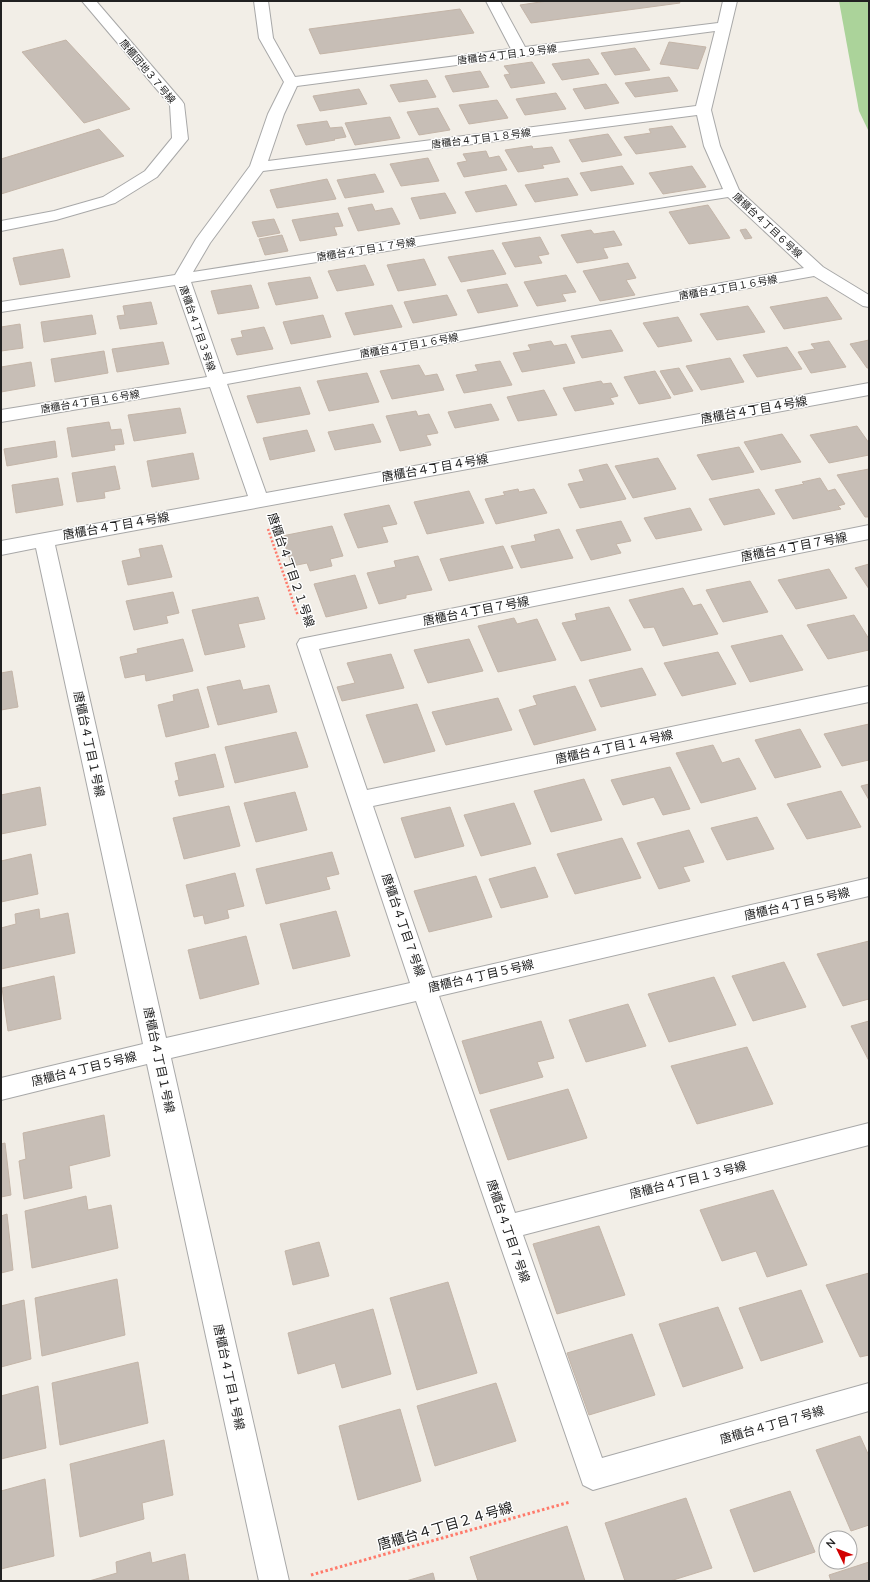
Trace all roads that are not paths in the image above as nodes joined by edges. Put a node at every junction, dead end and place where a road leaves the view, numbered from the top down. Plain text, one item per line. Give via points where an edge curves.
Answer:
1 (89, 1) edge
2 (261, 1) edge
3 (493, 1) edge
4 (730, 1) edge
5 (724, 26) junction
6 (520, 52) junction
7 (291, 82) junction
8 (703, 110) junction
9 (258, 167) junction
10 (732, 192) junction
11 (1, 226) edge
12 (817, 271) junction
13 (181, 278) junction
14 (869, 302) edge
15 (1, 307) edge
16 (216, 381) junction
17 (869, 389) edge
18 (1, 416) edge
19 (258, 500) junction
20 (869, 532) edge
21 (44, 540) junction
22 (1, 548) edge
23 (869, 694) edge
24 (360, 800) junction
25 (869, 887) edge
26 (424, 989) junction
27 (157, 1051) junction
28 (1, 1089) edge
29 (869, 1134) edge
30 (507, 1227) junction
31 (869, 1397) edge
32 (274, 1581) edge

1 - 11 street, 唐櫃団地３７号線 via 177,104 180,139 151,174 109,200 56,215
2 - 7 street via 266,38
3 - 6 street
4 - 5 street, 唐櫃台４丁目６号線
5 - 6 street, 唐櫃台４丁目１９号線
5 - 8 street, 唐櫃台４丁目６号線
6 - 7 street, 唐櫃台４丁目１９号線
7 - 9 street, 唐櫃台４丁目３号線 via 276,114
8 - 9 street, 唐櫃台４丁目１８号線
8 - 10 street, 唐櫃台４丁目６号線 via 712,146
9 - 13 street, 唐櫃台４丁目３号線 via 202,242
10 - 12 street, 唐櫃台４丁目６号線
10 - 13 street, 唐櫃台４丁目１７号線
12 - 14 street, 唐櫃台４丁目６号線
12 - 16 street, 唐櫃台４丁目１６号線
13 - 15 street, 唐櫃台４丁目１７号線
13 - 16 street, 唐櫃台４丁目３号線
16 - 18 street, 唐櫃台４丁目１６号線
16 - 19 street, 唐櫃台４丁目３号線
17 - 19 street, 唐櫃台４丁目４号線
19 - 21 street, 唐櫃台４丁目４号線
20 - 24 street, 唐櫃台４丁目７号線 via 307,644
21 - 22 street, 唐櫃台４丁目４号線
21 - 27 street, 唐櫃台４丁目１号線
23 - 24 street, 唐櫃台４丁目１４号線
24 - 26 street, 唐櫃台４丁目７号線
25 - 26 street, 唐櫃台４丁目５号線
26 - 27 street, 唐櫃台４丁目５号線
26 - 30 street, 唐櫃台４丁目７号線
27 - 28 street, 唐櫃台４丁目５号線
27 - 32 street, 唐櫃台４丁目１号線
29 - 30 street, 唐櫃台４丁目１３号線
30 - 31 street, 唐櫃台４丁目７号線 via 593,1475

